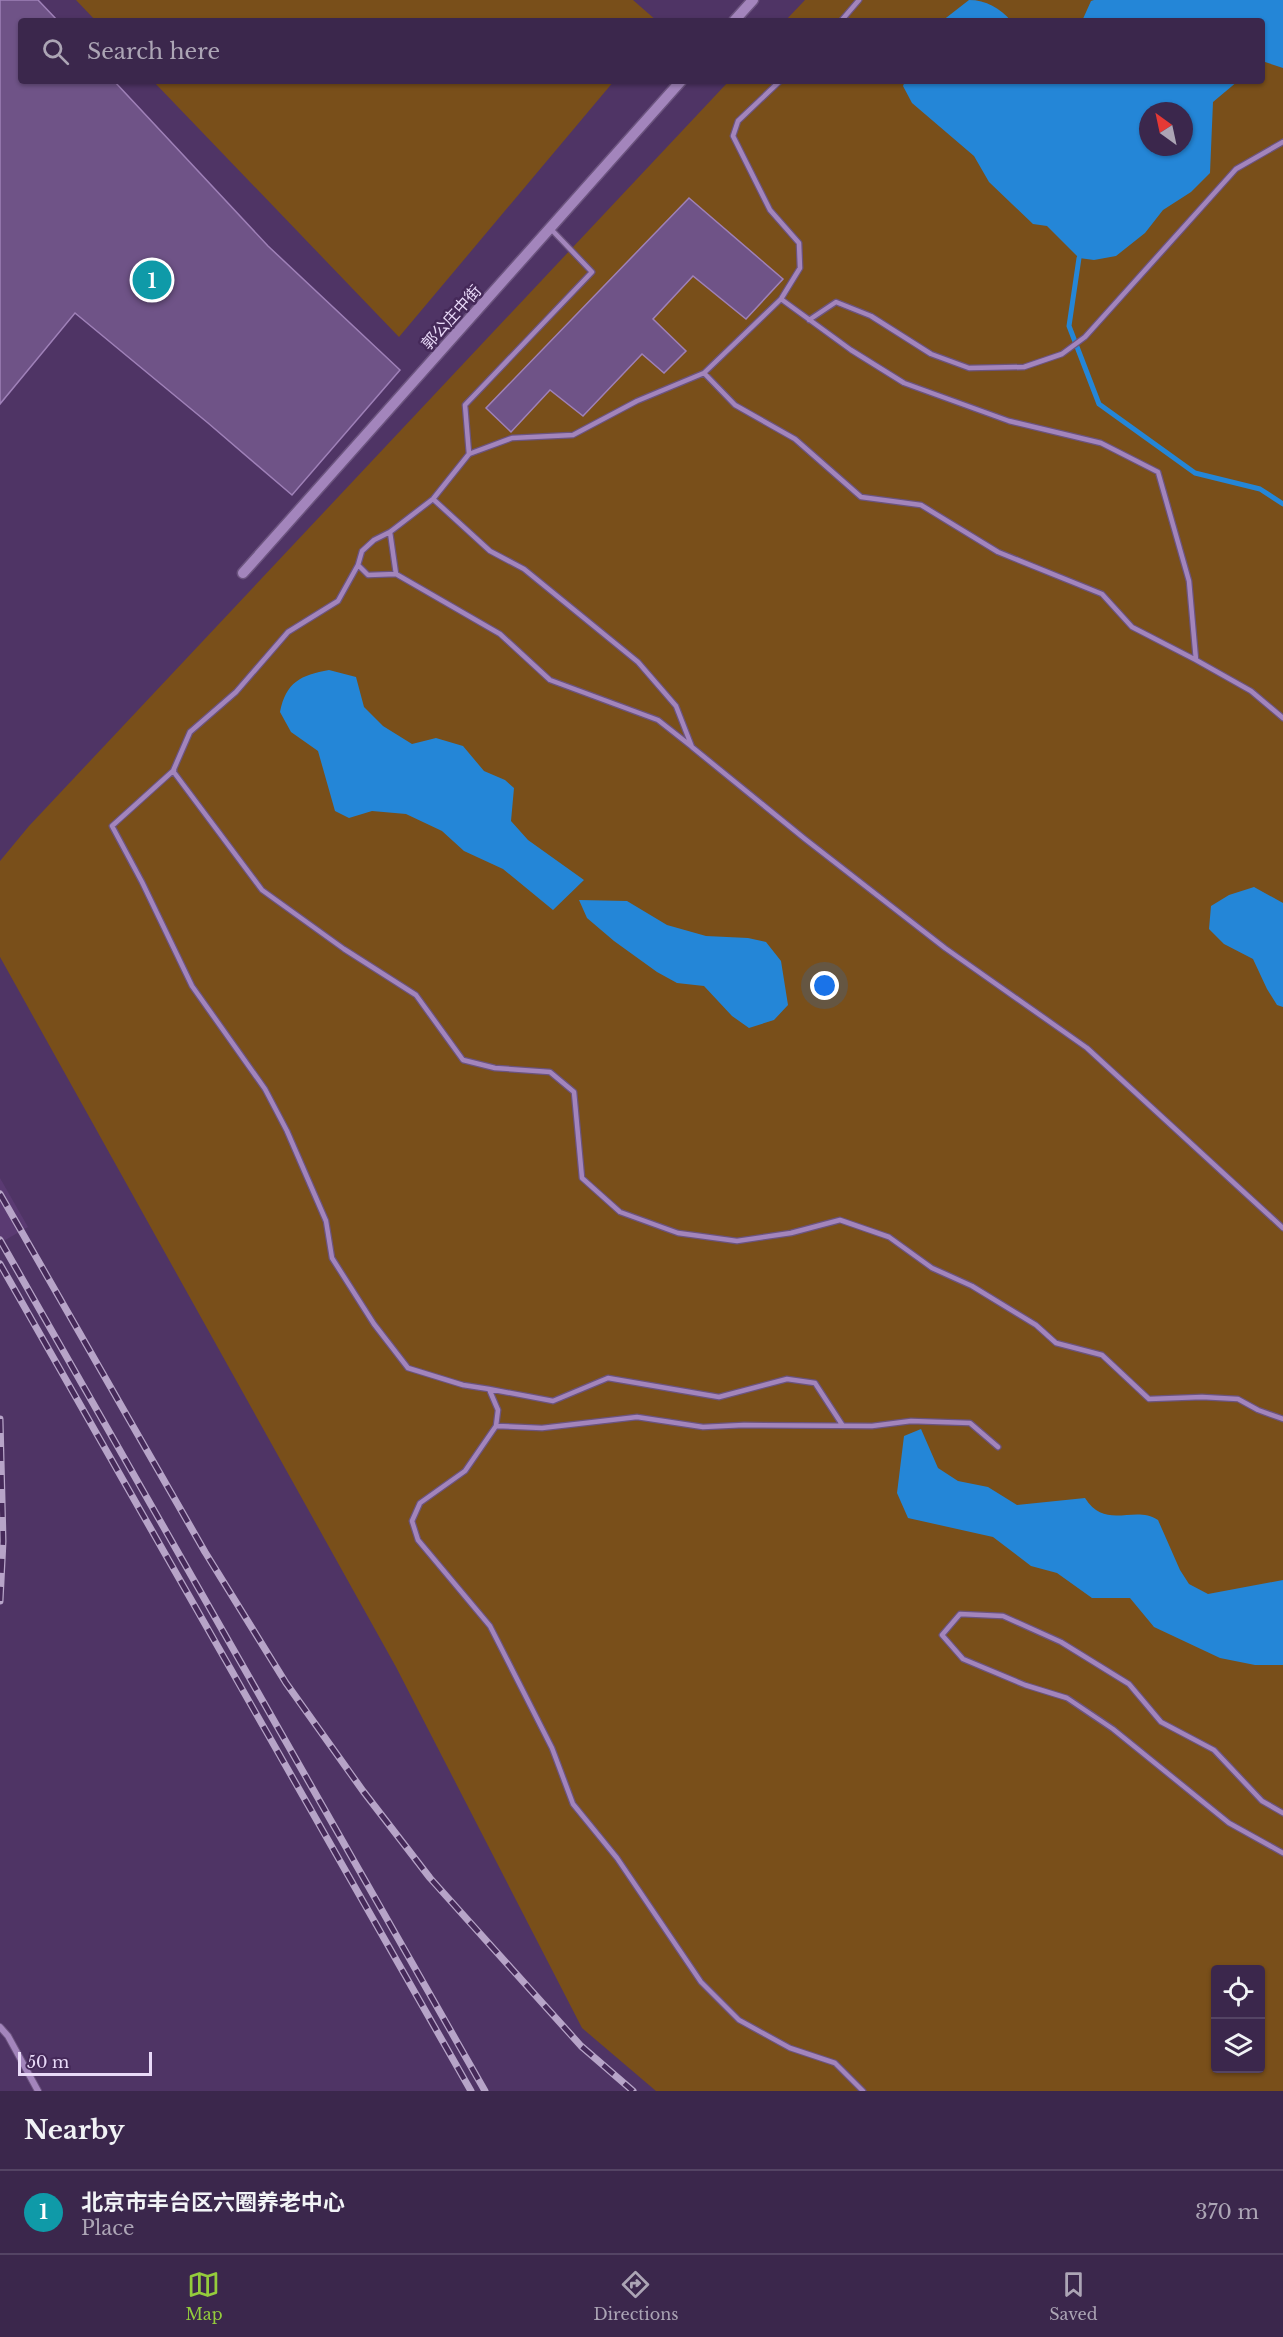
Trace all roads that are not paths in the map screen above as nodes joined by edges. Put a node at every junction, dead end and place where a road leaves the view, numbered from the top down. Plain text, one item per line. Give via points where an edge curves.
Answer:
1 (753, 0) edge
2 (859, 0) edge
3 (737, 18) edge
4 (844, 18) edge
5 (678, 84) edge
6 (777, 84) edge
7 (1283, 142) edge
8 (550, 228) junction
9 (782, 299) junction
10 (809, 320) junction
11 (704, 373) junction
12 (469, 454) junction
13 (433, 499) junction
14 (390, 532) junction
15 (358, 565) junction
16 (243, 573) dead end
17 (396, 574) junction
18 (1196, 660) junction
19 (1283, 718) edge
20 (692, 747) junction
21 (174, 770) junction
22 (1283, 1228) edge
23 (489, 1389) junction
24 (1283, 1419) edge
25 (496, 1426) junction
26 (843, 1426) junction
27 (999, 1447) dead end
28 (1283, 1813) edge
29 (1283, 1853) edge
30 (0, 2027) edge
31 (38, 2091) edge
32 (862, 2091) edge

1 - 3 street
2 - 4 lane
5 - 8 street, 郭公庄中街
6 - 9 lane via 738,121 734,136 770,210 799,243 800,268
7 - 10 lane via 1236,169 1085,337 1062,354 1024,367 969,368 931,354 871,316 836,302
8 - 12 lane via 592,272 465,405
8 - 16 street, 郭公庄中街
9 - 10 lane
9 - 11 lane
10 - 18 lane via 904,383 1009,421 1101,443 1158,472 1189,581
11 - 12 lane via 637,401 573,435 512,438
11 - 18 lane via 735,405 795,440 861,497 921,505 998,552 1102,594 1132,627
12 - 13 lane
13 - 14 lane
13 - 20 lane via 490,551 524,569 638,662 676,706
14 - 15 lane via 362,551
14 - 17 lane
15 - 17 lane via 368,575
15 - 21 lane via 338,601 288,632 236,692 190,732
17 - 20 lane via 500,634 550,680 658,720
18 - 19 lane via 1251,691
20 - 22 lane via 945,948 1087,1048
21 - 23 lane via 112,826 192,986 271,1099 326,1221 332,1258 374,1324 408,1368
21 - 24 lane via 262,890 416,995 464,1060 495,1068 550,1072 574,1092 582,1178 620,1212 678,1233 737,1241 840,1220 889,1237 932,1268 972,1286 1036,1325 1056,1343 1102,1356 1149,1399 1238,1399
23 - 25 lane via 498,1410
23 - 26 lane via 553,1401 608,1378 719,1397 787,1379 815,1383
25 - 26 lane via 542,1428 637,1417 703,1427
25 - 32 lane via 465,1471 420,1503 412,1521 418,1540 490,1626 552,1748 573,1804 617,1858 701,1982 739,2020 790,2048 836,2063
26 - 27 lane via 911,1421 970,1423
28 - 29 lane via 1262,1801 1214,1750 1161,1722 1129,1684 1061,1642 1003,1616 960,1614 942,1635 963,1659 1067,1698 1113,1729 1229,1823
30 - 31 street

